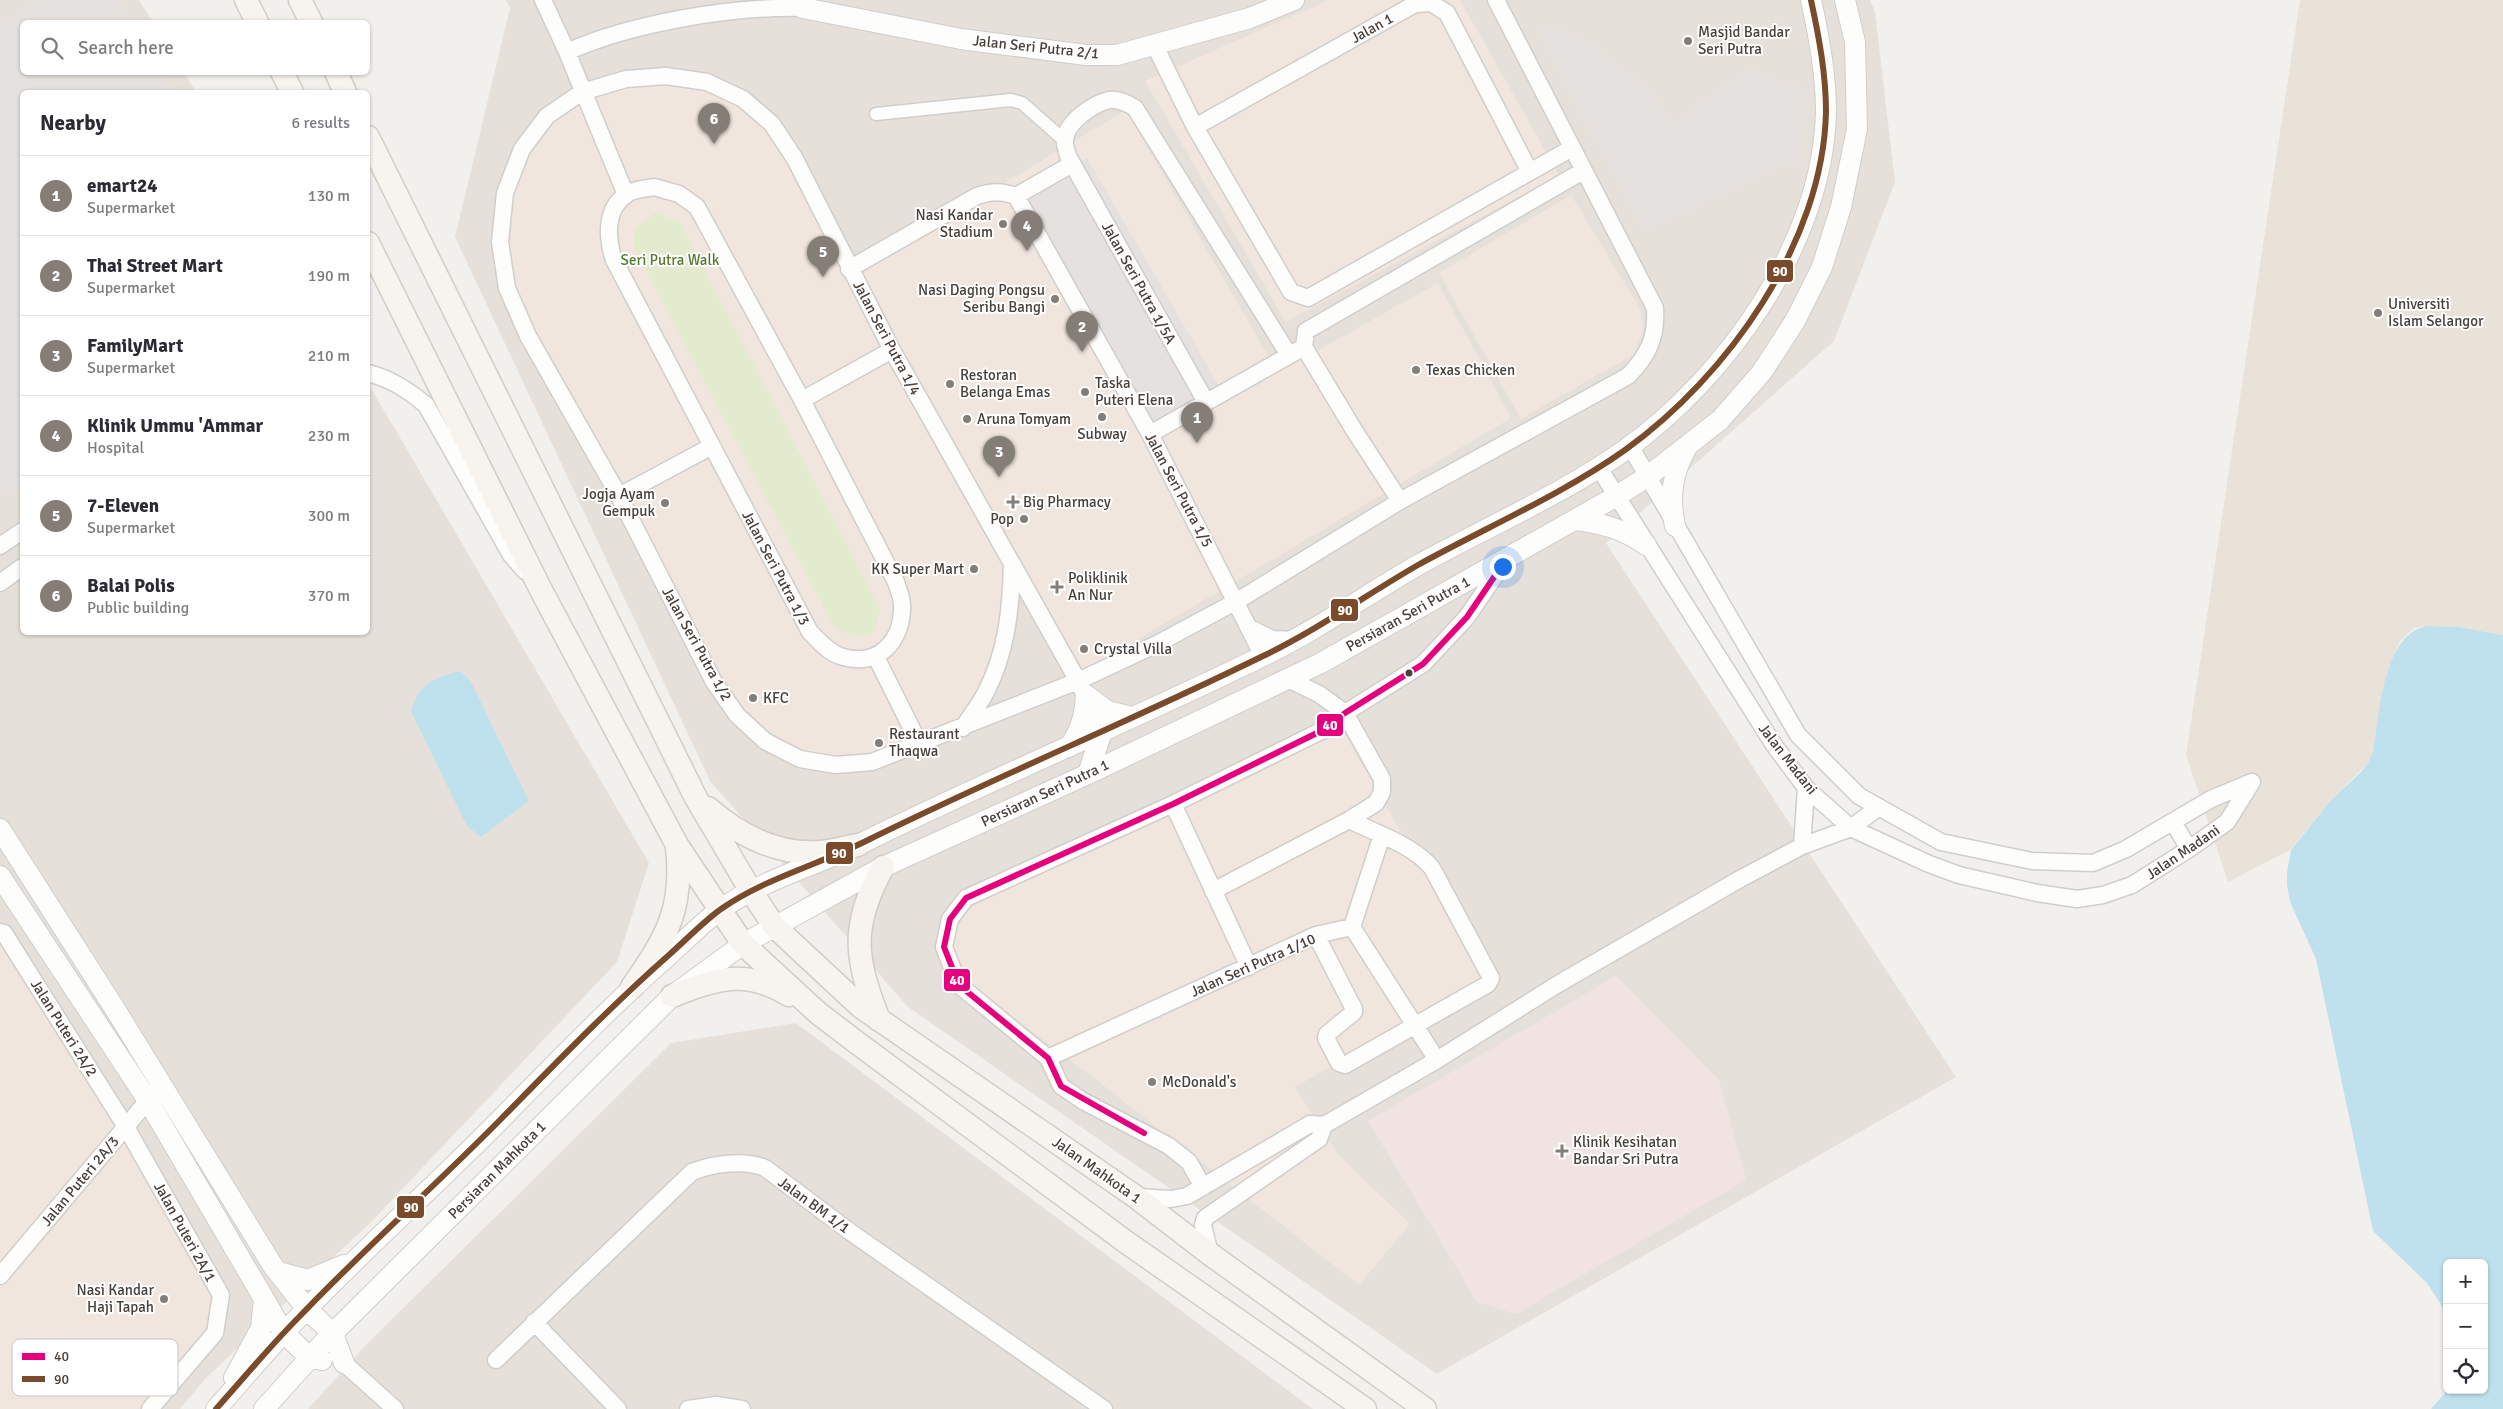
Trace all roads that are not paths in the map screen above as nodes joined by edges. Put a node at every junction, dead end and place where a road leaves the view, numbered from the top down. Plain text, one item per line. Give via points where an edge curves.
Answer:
1 (246, 0) edge
2 (300, 0) edge
3 (543, 0) edge
4 (1294, 0) edge
5 (1496, 0) edge
6 (1811, 0) edge
7 (1845, 0) edge
8 (801, 4) edge
9 (256, 20) edge
10 (310, 20) edge
11 (1155, 46) junction
12 (567, 52) junction
13 (284, 75) edge
14 (338, 75) edge
15 (291, 90) edge
16 (345, 90) edge
17 (582, 92) junction
18 (876, 114) dead end
19 (1195, 127) junction
20 (1065, 140) junction
21 (370, 141) edge
22 (1572, 148) junction
23 (1072, 164) junction
24 (1583, 171) junction
25 (1530, 172) junction
26 (626, 195) junction
27 (1016, 196) junction
28 (370, 247) edge
29 (849, 269) junction
30 (1304, 347) junction
31 (892, 350) junction
32 (1289, 355) junction
33 (370, 373) edge
34 (802, 400) junction
35 (1206, 402) junction
36 (1150, 434) junction
37 (1690, 443) junction
38 (712, 446) junction
39 (1630, 446) junction
40 (1599, 468) junction
41 (1647, 477) junction
42 (618, 496) junction
43 (1615, 497) junction
44 (1400, 501) junction
45 (1575, 520) junction
46 (1675, 526) junction
47 (20, 532) edge
48 (1646, 545) junction
49 (0, 546) edge
50 (1507, 558) junction
51 (1012, 564) junction
52 (20, 569) edge
53 (0, 583) edge
54 (542, 592) junction
55 (1237, 600) junction
56 (1248, 627) junction
57 (1295, 640) junction
58 (1263, 656) junction
59 (876, 657) junction
60 (1321, 663) junction
61 (1288, 679) junction
62 (1082, 688) junction
63 (1345, 713) junction
64 (1132, 717) junction
65 (963, 728) junction
66 (1102, 731) junction
67 (920, 745) junction
68 (1069, 747) junction
69 (1088, 774) junction
70 (1806, 788) junction
71 (696, 798) junction
72 (1172, 804) junction
73 (1878, 807) junction
74 (1349, 820) junction
75 (2173, 822) junction
76 (1851, 828) junction
77 (0, 830) edge
78 (1382, 835) junction
79 (677, 845) junction
80 (858, 845) junction
81 (1802, 846) junction
82 (2189, 849) junction
83 (883, 867) junction
84 (0, 876) edge
85 (1213, 891) junction
86 (751, 892) junction
87 (720, 910) junction
88 (774, 926) junction
89 (1352, 927) junction
90 (0, 932) edge
91 (1316, 936) junction
92 (743, 944) junction
93 (1249, 967) junction
94 (632, 987) junction
95 (672, 996) junction
96 (818, 1013) junction
97 (879, 1020) junction
98 (1417, 1026) junction
99 (1048, 1058) junction
100 (1437, 1060) junction
101 (155, 1093) junction
102 (1327, 1123) junction
103 (126, 1127) junction
104 (1203, 1187) junction
105 (1136, 1196) junction
106 (1210, 1254) junction
107 (359, 1258) junction
108 (278, 1272) junction
109 (0, 1276) edge
110 (264, 1299) junction
111 (307, 1309) junction
112 (534, 1322) junction
113 (284, 1334) junction
114 (333, 1334) junction
115 (310, 1358) junction
116 (496, 1360) dead end
117 (344, 1363) junction
118 (178, 1376) edge
119 (161, 1396) edge
120 (219, 1406) edge
121 (150, 1409) edge
122 (264, 1409) edge
123 (394, 1409) edge
124 (618, 1409) edge
125 (688, 1409) edge
126 (742, 1409) edge
127 (1104, 1409) edge
128 (1365, 1409) edge
129 (1425, 1409) edge

1 - 9 main road
2 - 10 main road
3 - 12 street
4 - 11 street, Jalan Seri Putra 2/1 via 1250,18
5 - 22 street, Jalan Seri Putra 1/2
6 - 39 street via 1822,48 1826,114 1817,174 1800,228 1778,275 1746,329 1725,356 1692,392
7 - 37 street, Persiaran Seri Putra 1 via 1855,42 1857,129 1841,207 1822,267 1795,321 1762,372 1720,420
8 - 11 street, Jalan Seri Putra 2/1 via 961,39 1086,55 1117,55
8 - 12 street via 670,22 590,41
11 - 19 street
12 - 17 street
13 - 15 main road
14 - 16 main road
17 - 26 street
17 - 29 street, Jalan Seri Putra 1/4 via 626,79 666,76 707,82 743,99 772,124 796,159
17 - 42 street, Jalan Seri Putra 1/2 via 546,116 522,149 505,193 500,242 507,288 528,336
18 - 20 street via 1011,100 1022,103
19 - 25 street via 1291,292 1308,298
19 - 25 street, Jalan 1 via 1415,4 1431,3 1447,13
20 - 23 street, Jalan Seri Putra 1/5A
20 - 32 street via 1069,126 1079,116 1109,100 1123,101 1135,108
21 - 71 main road, Jalan Mahkota 1
22 - 24 street, Jalan Seri Putra 1/2
22 - 25 street
23 - 27 street
23 - 35 street, Jalan Seri Putra 1/5A
24 - 30 street via 1306,331
24 - 44 street, Jalan Seri Putra 1/2 via 1655,308 1652,345 1628,376
26 - 34 street via 654,187 679,194 696,207
26 - 38 street, Jalan Seri Putra 1/3 via 615,208 609,224 608,243
27 - 29 street via 1002,191 976,196
27 - 36 street, Jalan Seri Putra 1/5
28 - 54 main road
29 - 31 street, Jalan Seri Putra 1/4
30 - 32 street
30 - 44 street
31 - 34 street
31 - 51 street, Jalan Seri Putra 1/4
32 - 35 street
33 - 54 street via 399,385 426,405 511,555
34 - 59 street via 896,582 902,603 900,625 890,644
35 - 36 street
36 - 55 street, Jalan Seri Putra 1/5
37 - 41 street, Persiaran Seri Putra 1
37 - 46 street via 1681,458 1672,488
38 - 42 street
38 - 59 street, Jalan Seri Putra 1/3 via 810,632 839,656 858,660
39 - 40 street
39 - 41 street, Jalan Madani
40 - 43 street, Jalan Madani
40 - 57 street via 1416,567
41 - 43 street, Persiaran Seri Putra 1
41 - 46 street, Jalan Madani
42 - 67 street, Jalan Seri Putra 1/2 via 714,682 737,715 765,741 800,759 836,765 872,762
43 - 45 street, Persiaran Seri Putra 1
43 - 48 street, Jalan Madani
44 - 55 street, Jalan Seri Putra 1/2
45 - 48 street via 1613,526
45 - 50 street, Persiaran Seri Putra 1
46 - 73 street, Jalan Madani via 1798,735 1859,796
47 - 49 street
48 - 70 street, Jalan Madani via 1774,745
50 - 60 street, Persiaran Seri Putra 1
50 - 63 street via 1468,617 1423,664
51 - 62 street, Jalan Seri Putra 1/4
51 - 65 street via 1011,609 1002,651 986,692
52 - 53 street
54 - 79 main road
55 - 56 street, Jalan Seri Putra 1/5
55 - 62 street, Jalan Seri Putra 1/2
56 - 57 street via 1272,639
56 - 58 street, Jalan Seri Putra 1/5
57 - 58 street
58 - 60 street via 1293,664
58 - 64 street
59 - 67 street
60 - 61 street, Persiaran Seri Putra 1
61 - 63 street via 1319,694
61 - 69 street, Persiaran Seri Putra 1
62 - 64 street via 1107,711
62 - 65 street, Jalan Seri Putra 1/2
62 - 66 street, Jalan Seri Putra 1/4
62 - 68 street via 1085,710 1078,734
63 - 72 street via 1325,729
63 - 74 street via 1382,779 1382,792 1376,803
64 - 66 street
65 - 67 street, Jalan Seri Putra 1/2
66 - 68 street
66 - 69 street
68 - 80 street
69 - 83 street, Persiaran Seri Putra 1
70 - 76 street, Jalan Madani
70 - 81 street
71 - 80 main road via 729,826 753,839 785,849 819,852
71 - 86 main road, Jalan Mahkota 1
72 - 85 street
72 - 99 street via 966,898 950,919 944,947 958,985
73 - 75 street, Jalan Madani via 1941,842 2032,861 2093,863 2126,849
73 - 76 street
74 - 78 street
74 - 85 street
75 - 82 street
75 - 82 street, Jalan Madani via 2211,799 2252,782 2227,822
76 - 81 street
76 - 82 street, Jalan Madani via 1959,875 2037,893 2077,898 2103,895 2132,885
77 - 101 street
78 - 89 street
78 - 98 street via 1425,859 1432,868 1491,978 1488,984
79 - 87 main road
79 - 94 main road via 681,876 676,906 664,938
80 - 86 street
81 - 100 street via 1579,972
83 - 88 street, Persiaran Seri Putra 1
83 - 97 main road via 863,910 859,935 860,964
84 - 101 street
85 - 93 street
86 - 87 street
86 - 88 main road, Jalan Mahkota 1
87 - 92 main road
87 - 94 street
88 - 92 street, Persiaran Seri Putra 1
88 - 97 main road, Jalan Mahkota 1
89 - 91 street, Jalan Seri Putra 1/10
89 - 98 street
90 - 103 street, Jalan Puteri 2A/2 via 4,933
91 - 93 street, Jalan Seri Putra 1/10
91 - 98 street via 1354,1009 1327,1034 1339,1063 1345,1065
92 - 95 street, Persiaran Mahkota 1
92 - 96 main road
93 - 99 street, Jalan Seri Putra 1/10
94 - 107 street
95 - 96 main road via 715,980 736,978 781,990
95 - 114 street, Persiaran Mahkota 1
96 - 128 main road via 1126,1242
97 - 105 main road, Jalan Mahkota 1
98 - 100 street
99 - 104 street via 1061,1086 1169,1146 1189,1162
100 - 102 street
101 - 103 street, Jalan Puteri 2A/3
101 - 108 street
101 - 110 street
102 - 104 street via 1310,1124
102 - 106 street via 1319,1139 1205,1218 1203,1225
103 - 109 street, Jalan Puteri 2A/3
103 - 118 street, Jalan Puteri 2A/1 via 220,1295 215,1333
104 - 105 street via 1171,1199
105 - 106 main road, Jalan Mahkota 1
106 - 129 main road, Jalan Mahkota 1
107 - 108 street via 308,1280
107 - 111 street
108 - 111 street
110 - 113 street
110 - 120 street via 261,1328
111 - 113 street
111 - 114 street
112 - 116 street, Jalan BM 1/1
112 - 124 street
112 - 127 street, Jalan BM 1/1 via 692,1172 703,1168 755,1164
113 - 115 street
113 - 120 street
114 - 115 street, Persiaran Mahkota 1
114 - 117 street
115 - 117 street
115 - 122 street, Persiaran Mahkota 1
117 - 123 street
119 - 121 street, Jalan Puteri 2A/1
125 - 126 street via 716,1405

